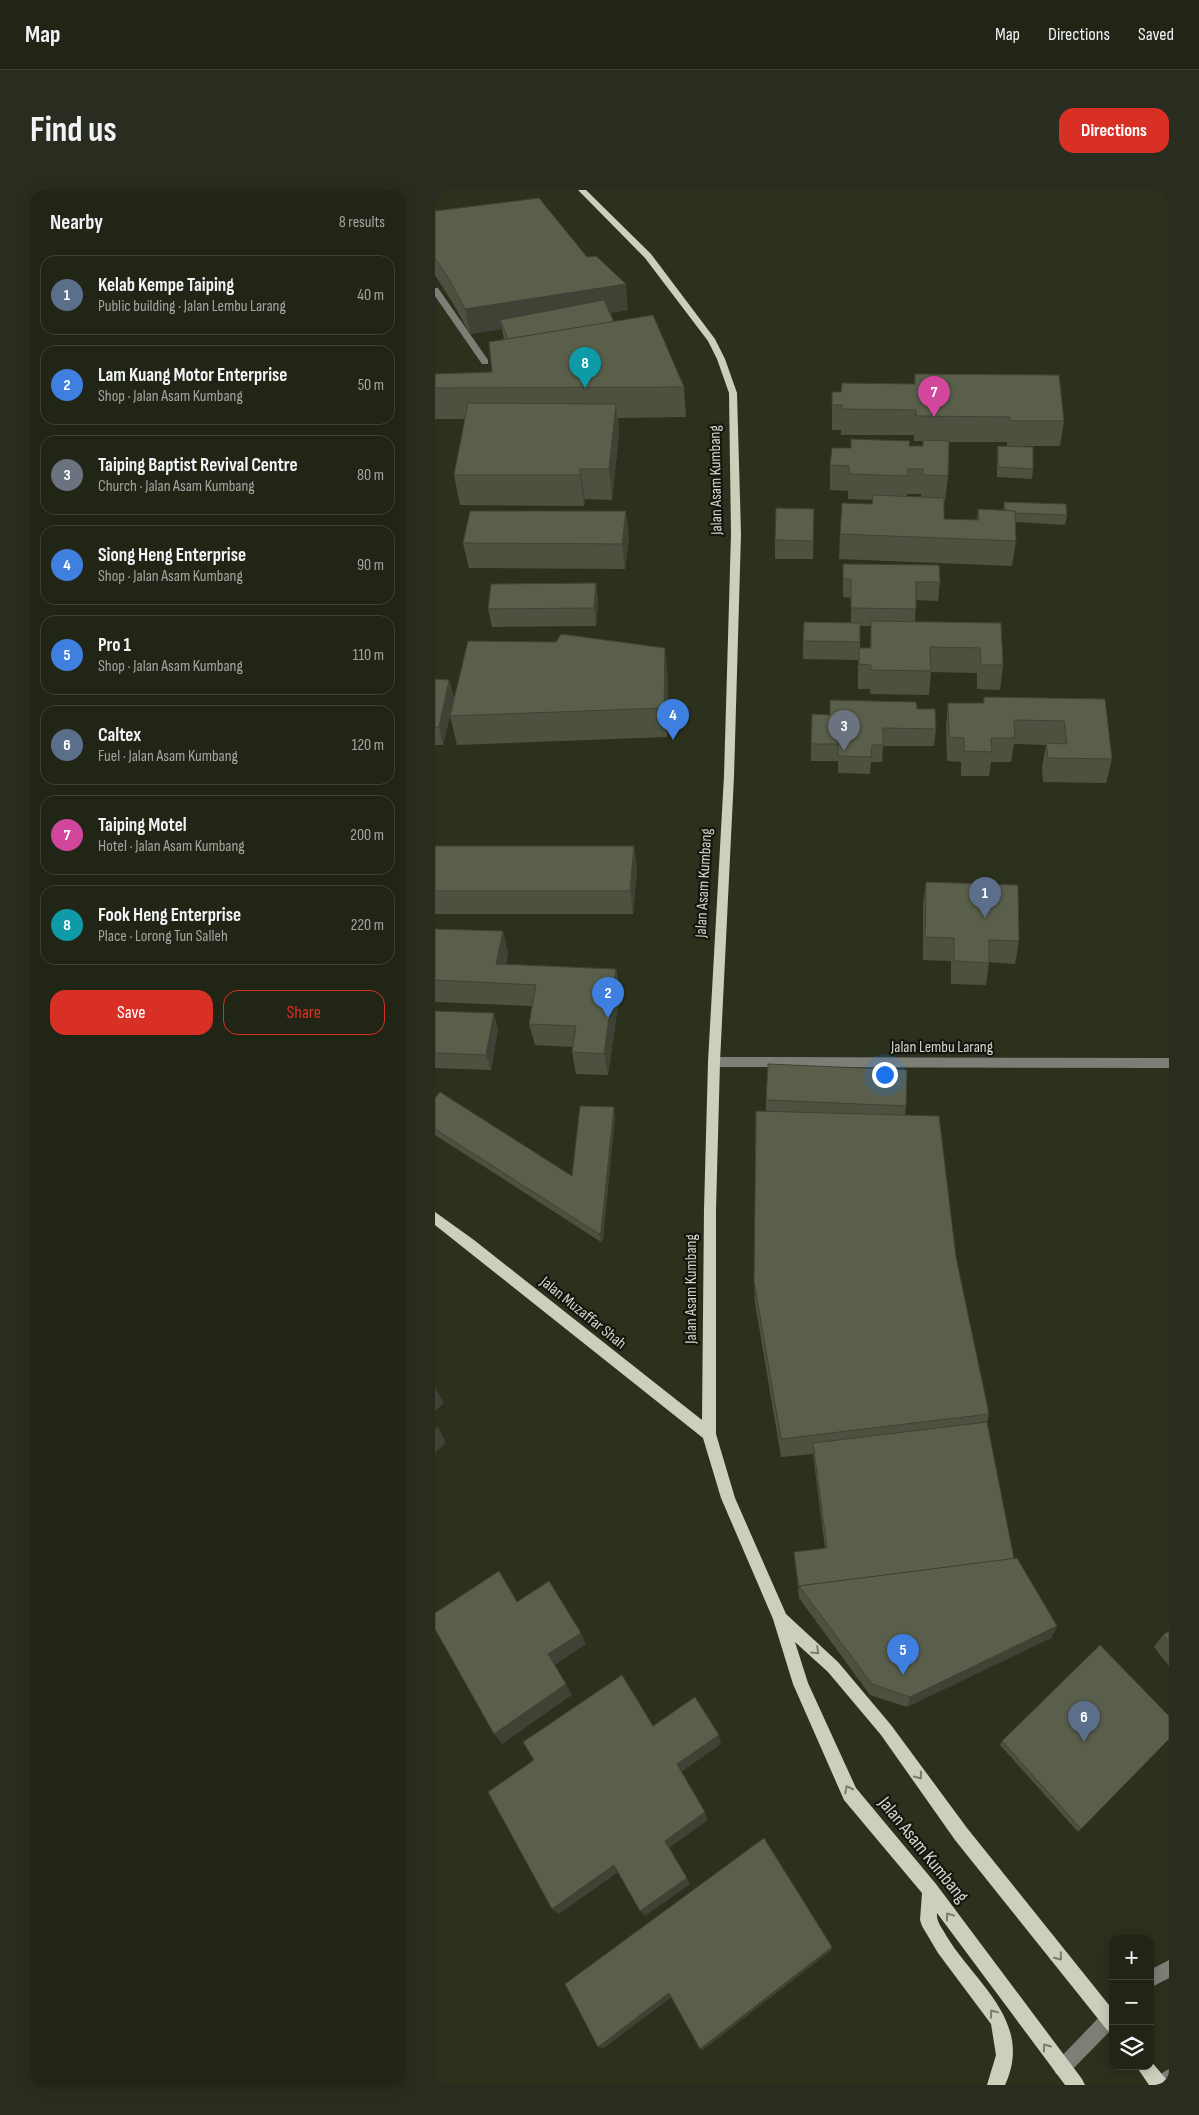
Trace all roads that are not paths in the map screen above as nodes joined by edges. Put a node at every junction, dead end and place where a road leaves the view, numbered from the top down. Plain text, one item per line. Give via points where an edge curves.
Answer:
1 (582, 190) edge
2 (435, 290) edge
3 (485, 362) dead end
4 (714, 1062) junction
5 (1169, 1063) edge
6 (435, 1218) edge
7 (709, 1434) junction
8 (780, 1618) junction
9 (930, 1890) junction
10 (1169, 1968) edge
11 (1154, 1977) edge
12 (1109, 2016) edge
13 (1109, 2023) edge
14 (1062, 2068) junction
15 (1148, 2070) edge
16 (1169, 2078) edge
17 (996, 2085) edge
18 (1076, 2085) edge
19 (1161, 2085) edge

1 - 4 main road, Jalan Asam Kumbang via 648,256 721,358 733,393 736,534 729,776
2 - 3 street
4 - 5 street, Jalan Lembu Larang
4 - 7 main road, Jalan Asam Kumbang
6 - 7 main road, Jalan Muzaffar Shah
7 - 8 main road, Jalan Asam Kumbang via 728,1498
9 -> 8 main road, Jalan Asam Kumbang via 850,1794 801,1684
8 -> 12 main road, Jalan Asam Kumbang via 833,1667 886,1730 961,1834
14 -> 9 main road, Jalan Asam Kumbang
17 -> 9 main road via 1005,2055 999,2021 944,1947 929,1920
10 - 11 street
13 - 14 street
14 - 18 main road, Jalan Asam Kumbang
15 - 19 main road
16 - 19 street

